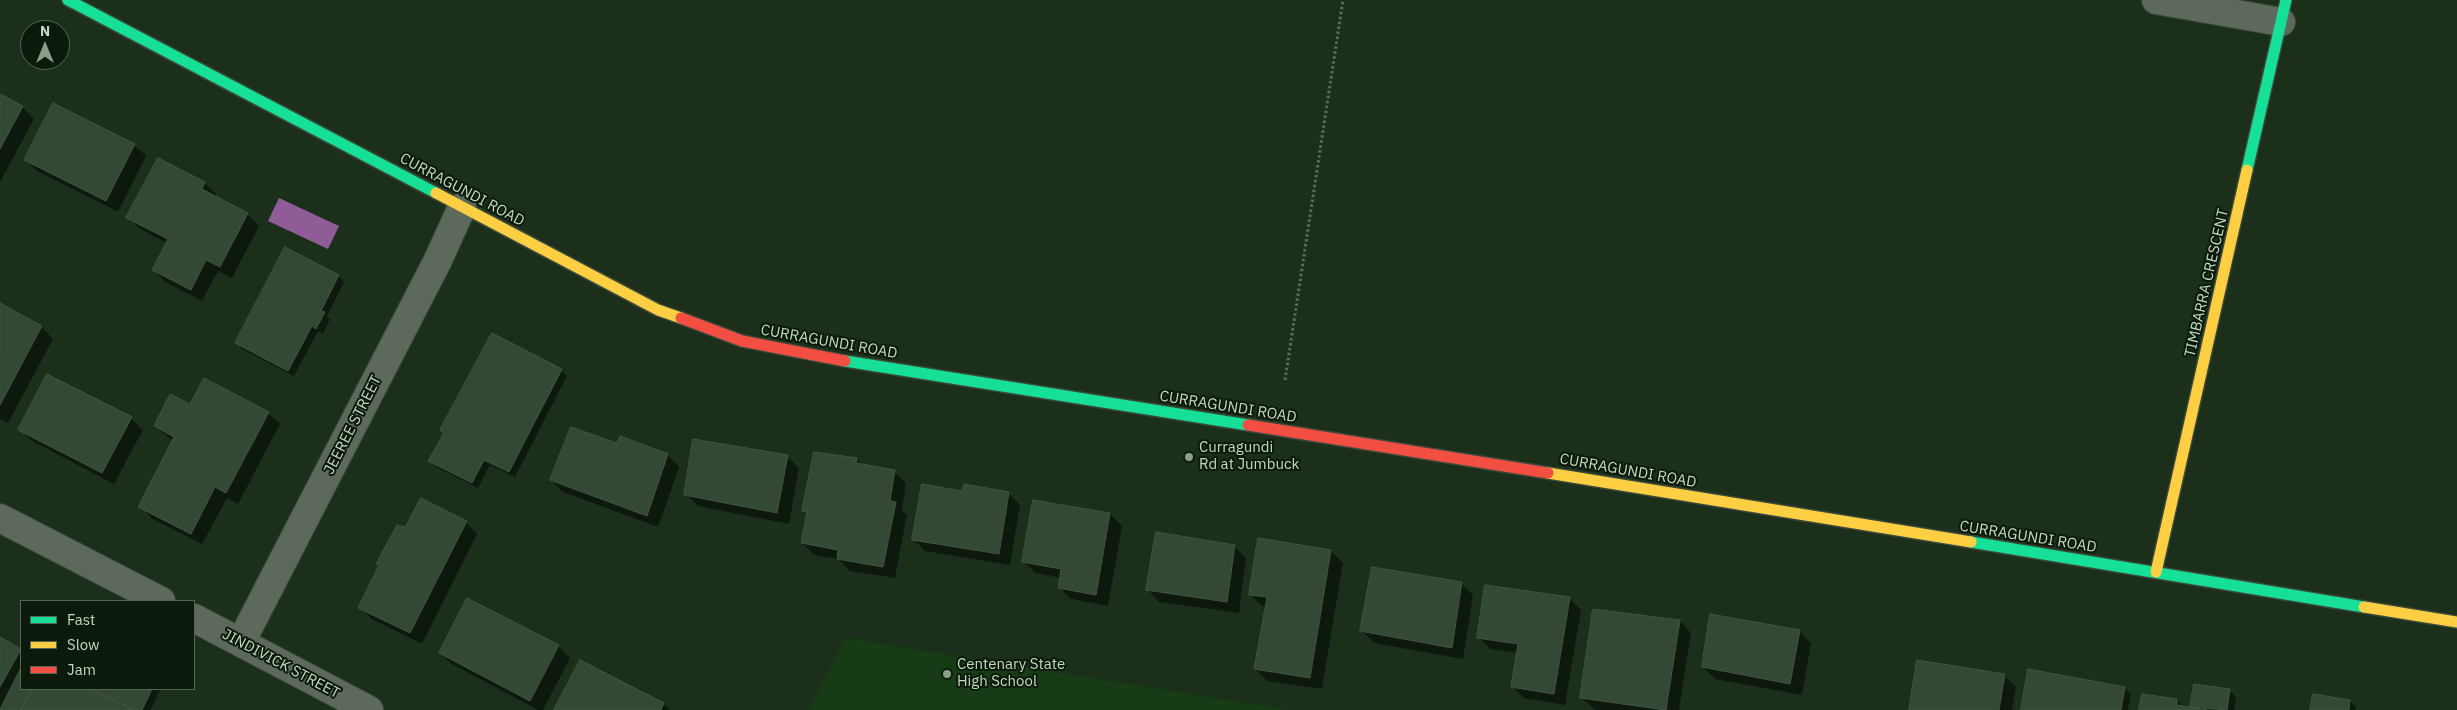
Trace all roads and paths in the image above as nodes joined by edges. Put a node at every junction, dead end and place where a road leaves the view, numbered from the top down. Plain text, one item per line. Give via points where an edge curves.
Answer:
1 (68, 0) edge
2 (1343, 0) edge
3 (2156, 0) edge
4 (2284, 11) edge
5 (462, 207) junction
6 (1285, 380) dead end
7 (0, 518) edge
8 (2156, 572) junction
9 (160, 600) edge
10 (195, 619) edge
11 (2457, 622) edge
12 (241, 642) junction
13 (369, 710) edge

1 - 5 street, CURRAGUNDI ROAD
2 - 6 path
3 - 4 street
4 - 8 street, TIMBARRA CRESCENT
5 - 8 street, CURRAGUNDI ROAD via 658,310 742,341 786,352
5 - 12 street, JEEREE STREET via 438,260
7 - 9 street
8 - 11 street, CURRAGUNDI ROAD
10 - 12 street, JINDIVICK STREET
12 - 13 street, JINDIVICK STREET

